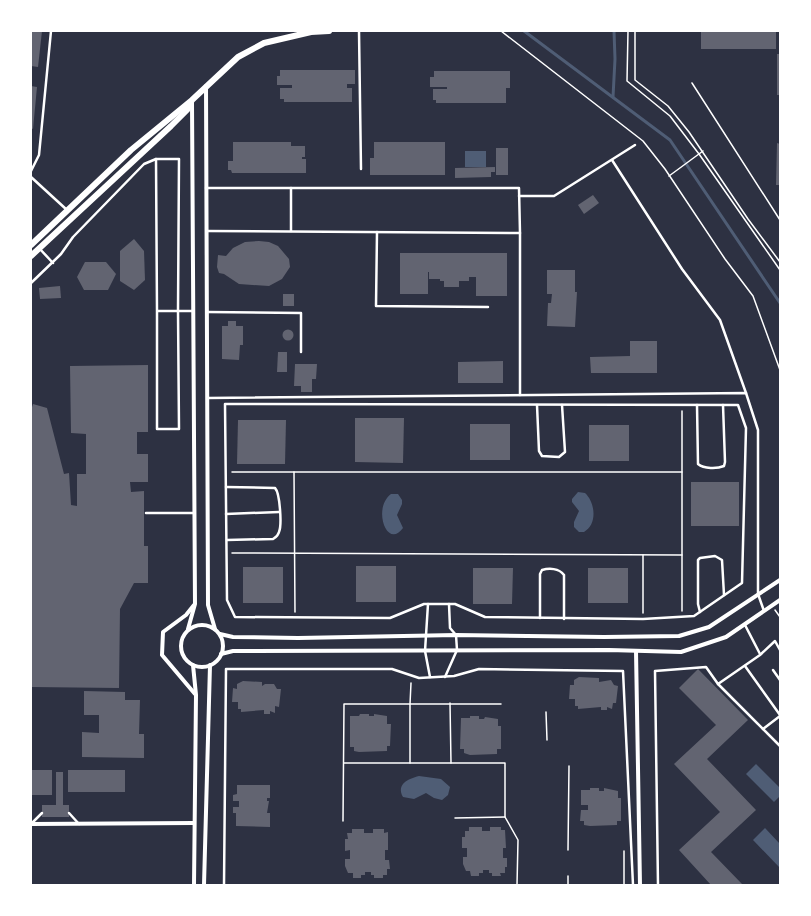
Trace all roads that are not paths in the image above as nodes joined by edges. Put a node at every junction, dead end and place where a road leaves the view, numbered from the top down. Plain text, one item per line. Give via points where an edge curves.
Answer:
1 (51, 31) edge
2 (329, 31) edge
3 (359, 31) edge
4 (206, 86) junction
5 (192, 100) junction
6 (635, 145) dead end
7 (156, 159) junction
8 (612, 160) junction
9 (361, 169) dead end
10 (31, 171) edge
11 (31, 177) edge
12 (206, 188) junction
13 (292, 188) junction
14 (519, 196) junction
15 (67, 210) junction
16 (206, 231) junction
17 (291, 232) junction
18 (377, 232) junction
19 (520, 233) junction
20 (31, 245) edge
21 (39, 248) junction
22 (31, 256) edge
23 (52, 263) junction
24 (31, 283) edge
25 (488, 306) dead end
26 (157, 311) junction
27 (178, 311) junction
28 (194, 311) junction
29 (207, 312) junction
30 (300, 352) dead end
31 (746, 393) junction
32 (520, 395) junction
33 (207, 398) junction
34 (537, 405) junction
35 (562, 405) junction
36 (697, 405) junction
37 (723, 405) junction
38 (226, 487) junction
39 (279, 512) junction
40 (146, 513) dead end
41 (194, 513) junction
42 (226, 514) junction
43 (227, 540) junction
44 (780, 580) edge
45 (758, 594) junction
46 (724, 595) junction
47 (780, 600) edge
48 (195, 604) junction
49 (428, 604) junction
50 (449, 604) junction
51 (700, 612) junction
52 (764, 612) junction
53 (540, 618) junction
54 (564, 619) junction
55 (745, 625) junction
56 (188, 629) junction
57 (215, 629) junction
58 (220, 634) junction
59 (456, 635) junction
60 (425, 636) junction
61 (457, 650) junction
62 (780, 650) edge
63 (425, 651) junction
64 (636, 651) junction
65 (222, 654) junction
66 (760, 655) junction
67 (193, 665) junction
68 (210, 665) junction
69 (745, 666) junction
70 (773, 670) dead end
71 (445, 676) junction
72 (430, 677) junction
73 (780, 680) edge
74 (718, 684) junction
75 (196, 694) junction
76 (780, 715) edge
77 (763, 729) junction
78 (780, 746) edge
79 (42, 813) dead end
80 (69, 813) dead end
81 (194, 823) junction
82 (31, 824) edge
83 (80, 824) junction
84 (194, 885) edge
85 (204, 885) edge
86 (224, 885) edge
87 (633, 885) edge
88 (640, 885) edge
89 (658, 885) edge

1 - 10 lane via 39,156
2 - 4 street via 311,32 264,43 238,57
3 - 9 lane
4 - 5 street
4 - 12 street
5 - 15 street via 132,150
5 - 21 street via 187,110 171,126
5 - 28 street
6 - 8 lane
7 - 23 lane via 144,164 73,237
7 - 26 lane
7 - 27 lane via 179,159
8 - 14 lane via 554,196
8 - 31 lane via 682,268 720,320
11 - 15 lane
12 - 13 lane
12 - 16 street
13 - 14 lane via 519,188
13 - 17 lane
14 - 19 lane
15 - 20 street
16 - 17 lane
16 - 29 street
17 - 18 lane
18 - 19 lane
18 - 25 lane via 376,306
19 - 32 lane
21 - 22 street
21 - 23 lane
23 - 24 lane
26 - 27 lane
26 - 27 lane via 157,430 179,430
27 - 28 lane
28 - 41 street
29 - 30 lane via 301,313
29 - 33 street
31 - 32 lane
31 - 45 lane via 758,430
32 - 33 lane
33 - 57 street via 208,605
34 - 35 lane
34 - 35 lane via 539,451 546,457 559,457 564,452
34 - 38 lane via 225,404
35 - 36 lane
36 - 37 lane
36 - 37 lane via 698,464 718,468 724,466 725,462
37 - 46 lane via 738,405 746,428 742,583
38 - 39 lane via 275,488 278,492
38 - 42 lane
39 - 42 lane
39 - 43 lane via 279,533 273,539
40 - 41 lane
41 - 48 street
42 - 43 lane
43 - 49 lane via 228,600 234,617 390,618
44 - 45 street
45 - 52 lane
45 - 59 street via 709,627 680,636
46 - 51 lane
46 - 51 lane via 722,560 715,556 700,558
47 - 52 street
48 - 56 street
48 - 75 street via 186,615 163,632 162,655
49 - 50 lane
49 - 60 lane
50 - 53 lane via 485,617
50 - 59 lane via 450,628
51 - 54 lane via 694,616 682,617
52 - 55 street
53 - 54 lane
53 - 54 lane via 540,574 544,570 558,570 564,575
55 - 64 street via 726,637 681,652
55 - 66 lane
56 - 57 street via 204,624
56 - 67 street via 180,645 184,657
57 - 58 street
58 - 60 street via 232,637 298,638
58 - 65 street via 223,640
59 - 60 street
59 - 61 lane
60 - 63 lane
61 - 63 street
61 - 64 street
61 - 71 lane
62 - 66 lane via 775,641
63 - 65 street via 233,651
63 - 72 lane
64 - 88 street
65 - 68 street
66 - 69 lane
67 - 68 street
67 - 75 street
68 - 85 street
69 - 74 lane
69 - 76 lane
70 - 73 lane
71 - 72 lane
71 - 87 lane via 479,669 623,671
72 - 86 lane via 418,678 392,669 226,670
74 - 77 lane
74 - 89 lane via 706,667 655,671
75 - 81 street
76 - 77 lane
77 - 78 lane
79 - 82 lane
80 - 83 lane
81 - 83 street
81 - 84 street
82 - 83 street

